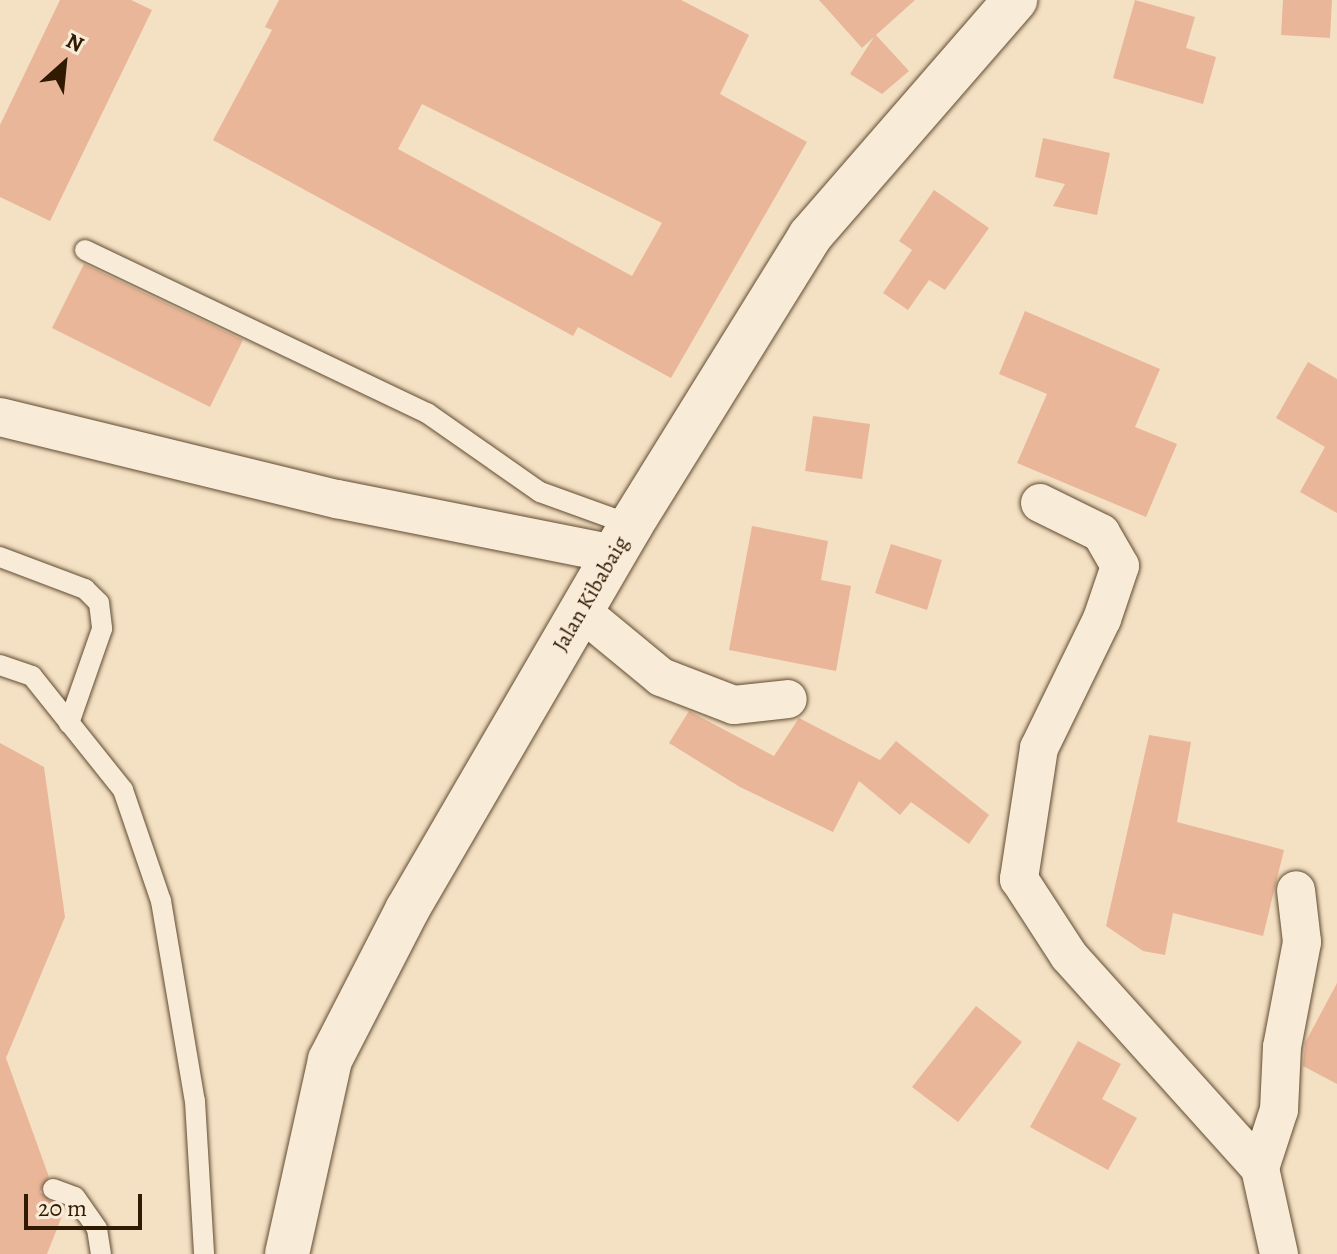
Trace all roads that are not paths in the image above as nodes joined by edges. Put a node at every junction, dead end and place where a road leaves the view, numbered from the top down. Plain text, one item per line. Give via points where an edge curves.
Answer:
1 (1015, 0) edge
2 (85, 250) dead end
3 (0, 417) edge
4 (1040, 503) dead end
5 (622, 539) junction
6 (0, 557) edge
7 (581, 611) junction
8 (0, 665) edge
9 (788, 699) dead end
10 (69, 723) junction
11 (1296, 890) dead end
12 (1260, 1168) junction
13 (53, 1189) dead end
14 (101, 1254) edge
15 (204, 1254) edge
16 (287, 1254) edge
17 (1279, 1254) edge

1 - 5 street, Jalan Kibabaig via 831,206
2 - 5 lane via 427,413 540,492
3 - 5 street via 323,496
4 - 12 street via 1101,533 1120,566 1102,619 1039,748 1019,879 1069,956
5 - 7 street, Jalan Kibabaig
6 - 10 lane via 85,589 99,603 102,629
7 - 9 street via 661,677 734,705
7 - 16 street, Jalan Kibabaig via 349,1014 321,1092
8 - 10 lane via 32,676
10 - 15 lane via 123,790 161,901 195,1101
11 - 12 street via 1302,942 1282,1047 1279,1110
12 - 17 street
13 - 14 lane via 75,1197 97,1229

